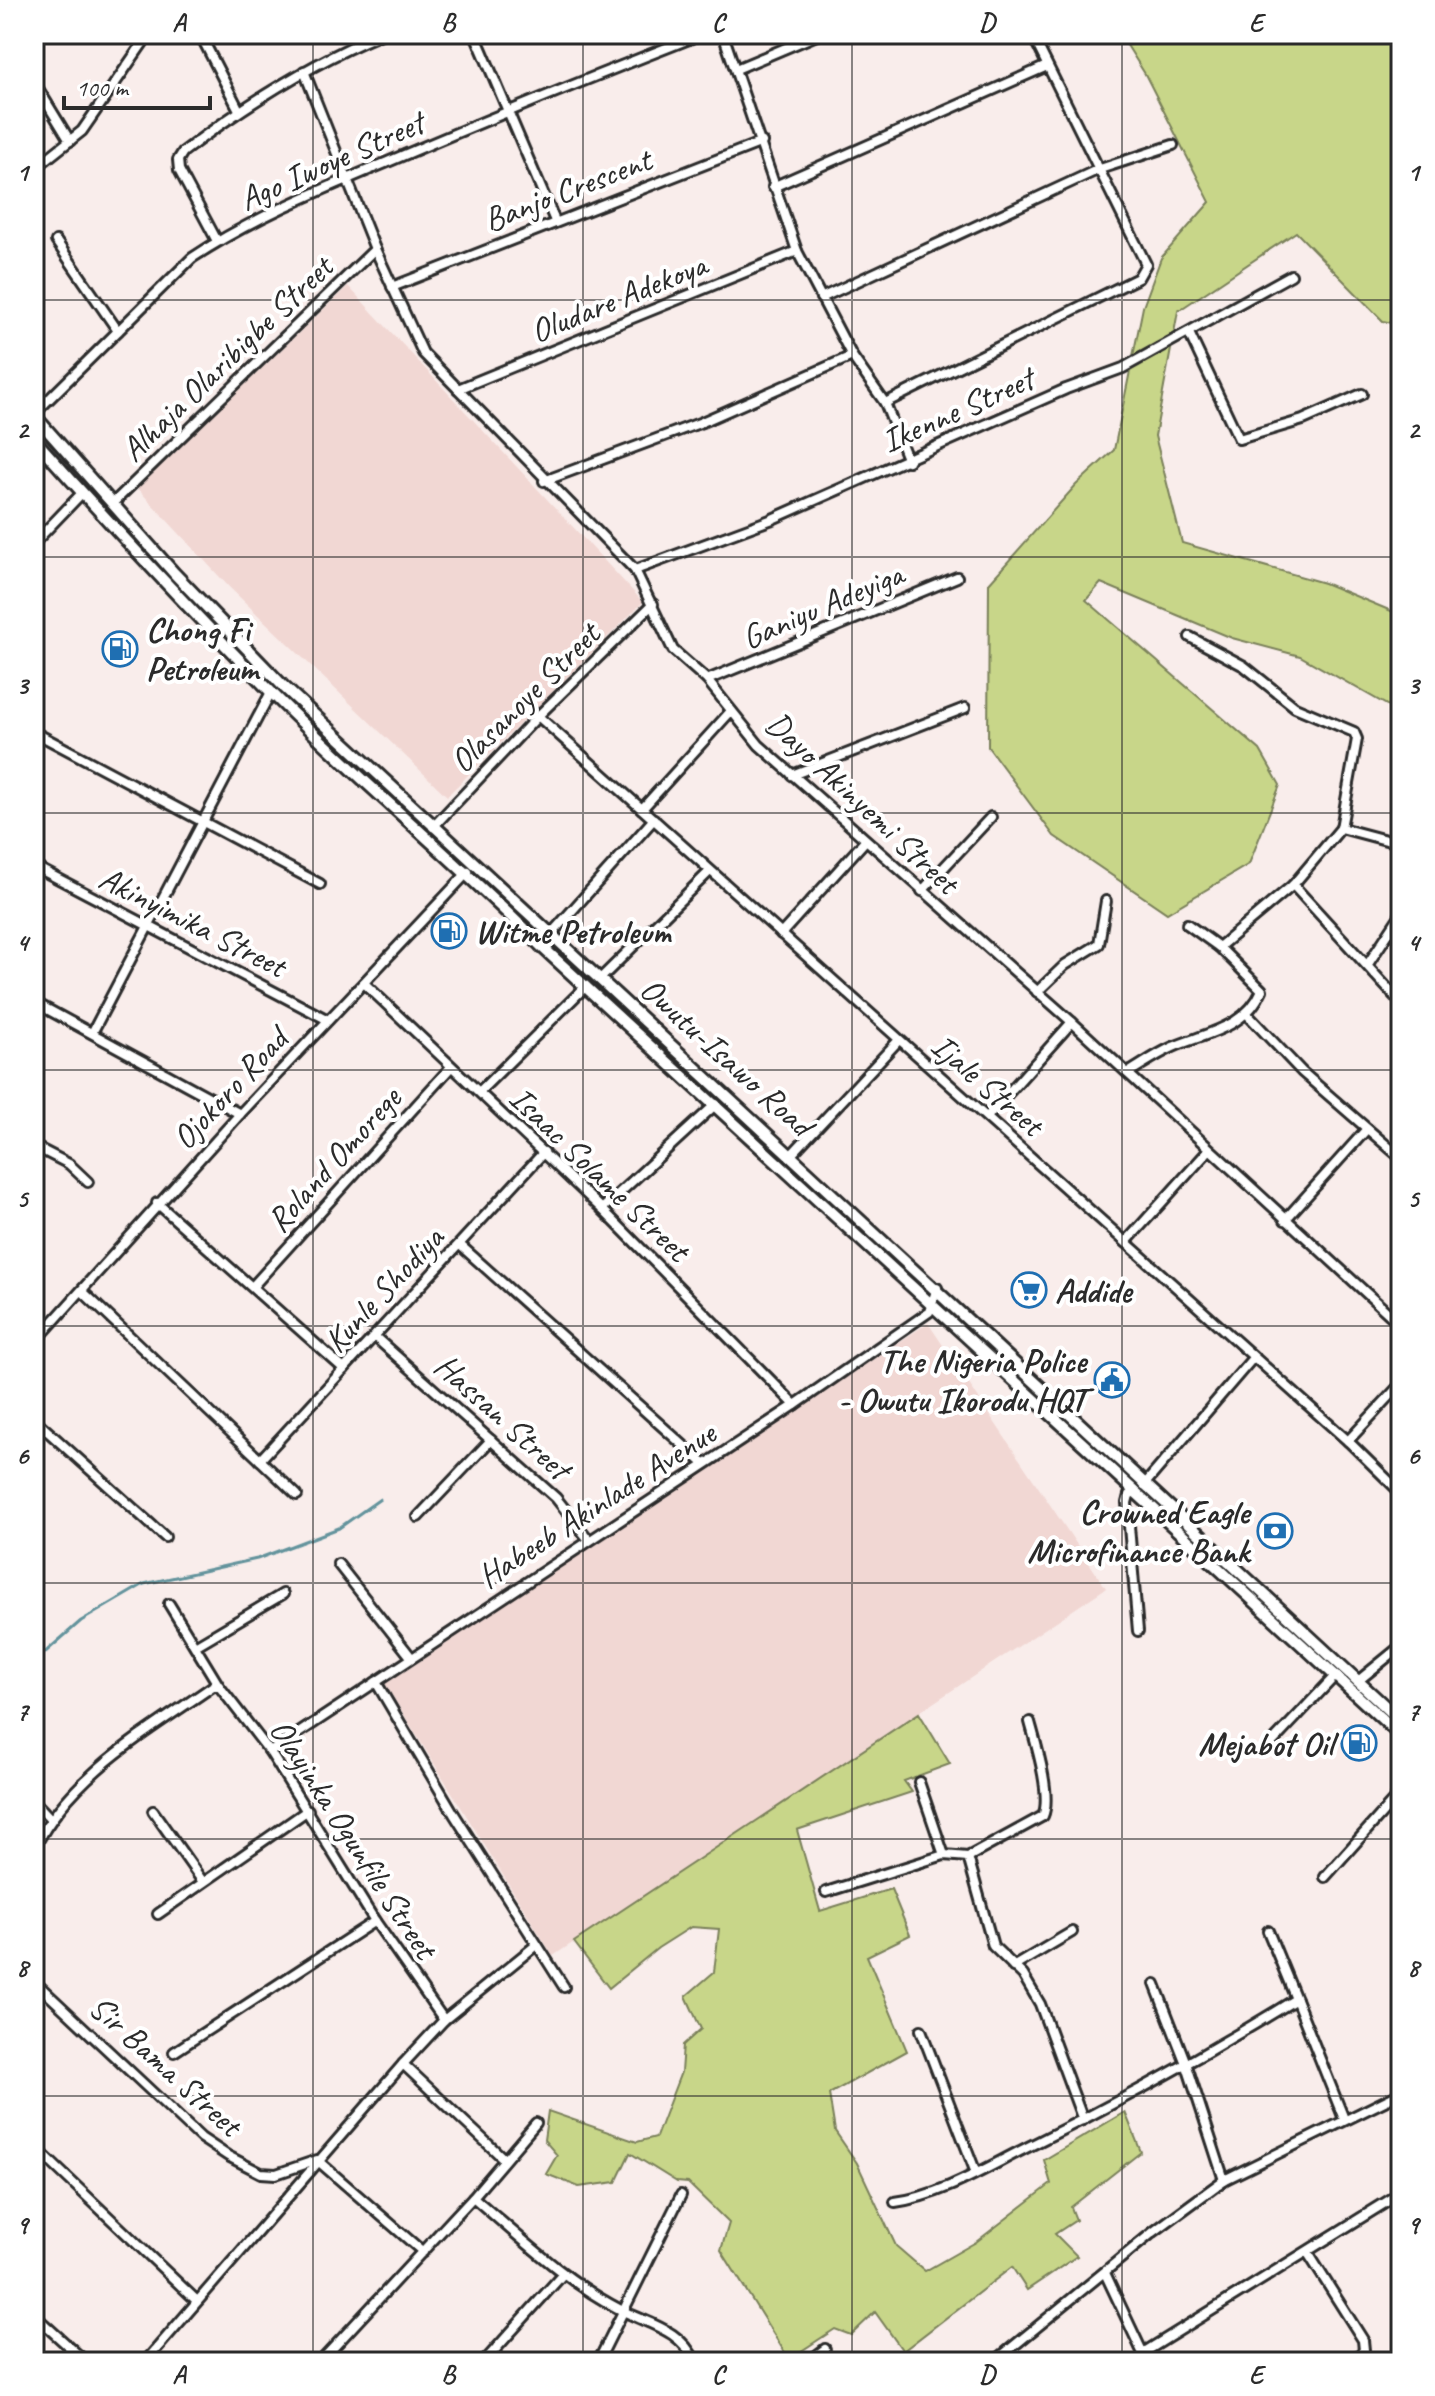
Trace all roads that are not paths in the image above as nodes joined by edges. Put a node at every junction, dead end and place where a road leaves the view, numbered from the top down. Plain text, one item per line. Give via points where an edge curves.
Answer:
1 (149, 34) edge
2 (200, 34) edge
3 (381, 34) edge
4 (475, 34) edge
5 (702, 34) edge
6 (723, 34) edge
7 (819, 34) edge
8 (1032, 34) edge
9 (1047, 66) junction
10 (736, 69) junction
11 (304, 71) junction
12 (34, 82) edge
13 (239, 110) junction
14 (506, 111) junction
15 (70, 141) junction
16 (762, 142) junction
17 (1173, 145) dead end
18 (34, 169) edge
19 (1097, 170) junction
20 (348, 179) junction
21 (773, 187) junction
22 (555, 221) junction
23 (56, 241) dead end
24 (217, 241) junction
25 (375, 249) junction
26 (797, 251) junction
27 (1291, 275) dead end
28 (392, 287) junction
29 (821, 298) junction
30 (118, 331) junction
31 (1189, 333) junction
32 (852, 356) junction
33 (458, 389) junction
34 (1362, 394) dead end
35 (885, 403) junction
36 (34, 415) edge
37 (34, 439) edge
38 (908, 461) junction
39 (544, 481) junction
40 (82, 493) junction
41 (113, 503) junction
42 (34, 543) edge
43 (635, 570) junction
44 (957, 577) dead end
45 (653, 604) junction
46 (1190, 637) dead end
47 (707, 680) junction
48 (271, 692) junction
49 (965, 708) dead end
50 (731, 711) junction
51 (538, 716) junction
52 (34, 732) edge
53 (792, 775) junction
54 (642, 809) junction
55 (991, 817) dead end
56 (654, 819) junction
57 (202, 820) junction
58 (433, 827) junction
59 (1341, 828) junction
60 (865, 841) junction
61 (1401, 844) edge
62 (34, 866) edge
63 (710, 871) junction
64 (468, 872) junction
65 (320, 884) dead end
66 (1293, 885) junction
67 (922, 891) junction
68 (1106, 901) dead end
69 (1401, 914) edge
70 (1187, 924) dead end
71 (148, 929) junction
72 (552, 933) junction
73 (781, 934) junction
74 (1219, 947) junction
75 (1368, 964) junction
76 (601, 978) junction
77 (364, 983) junction
78 (586, 986) junction
79 (1037, 992) junction
80 (34, 1002) edge
81 (1401, 1003) edge
82 (1246, 1013) junction
83 (328, 1020) junction
84 (1072, 1022) junction
85 (92, 1033) junction
86 (898, 1041) junction
87 (451, 1067) junction
88 (1128, 1073) junction
89 (480, 1091) junction
90 (716, 1104) junction
91 (240, 1114) junction
92 (987, 1117) junction
93 (1366, 1130) junction
94 (34, 1146) edge
95 (1209, 1150) junction
96 (544, 1152) junction
97 (792, 1154) junction
98 (1401, 1158) edge
99 (88, 1182) dead end
100 (157, 1203) junction
101 (602, 1209) junction
102 (1285, 1220) junction
103 (1126, 1242) junction
104 (460, 1245) junction
105 (253, 1286) junction
106 (937, 1288) junction
107 (82, 1291) junction
108 (931, 1304) junction
109 (1401, 1325) edge
110 (375, 1337) junction
111 (34, 1343) edge
112 (1252, 1359) junction
113 (344, 1369) junction
114 (1401, 1384) edge
115 (795, 1405) junction
116 (34, 1419) edge
117 (491, 1440) junction
118 (1348, 1441) junction
119 (260, 1460) junction
120 (703, 1463) junction
121 (1144, 1485) junction
122 (1134, 1492) junction
123 (1401, 1493) edge
124 (297, 1495) dead end
125 (418, 1517) dead end
126 (165, 1537) dead end
127 (589, 1540) junction
128 (338, 1564) dead end
129 (283, 1594) dead end
130 (169, 1604) dead end
131 (1138, 1631) dead end
132 (195, 1646) junction
133 (1401, 1646) edge
134 (411, 1657) junction
135 (1336, 1675) junction
136 (1358, 1681) junction
137 (376, 1682) junction
138 (219, 1686) junction
139 (1401, 1721) edge
140 (1030, 1722) dead end
141 (1401, 1736) edge
142 (1268, 1747) dead end
143 (270, 1752) junction
144 (919, 1782) dead end
145 (1401, 1792) edge
146 (34, 1801) edge
147 (308, 1810) junction
148 (153, 1811) dead end
149 (49, 1817) junction
150 (34, 1849) edge
151 (944, 1855) junction
152 (968, 1857) junction
153 (1325, 1877) dead end
154 (203, 1882) junction
155 (826, 1892) dead end
156 (158, 1914) dead end
157 (375, 1921) junction
158 (1268, 1931) dead end
159 (1072, 1932) dead end
160 (535, 1946) junction
161 (1013, 1967) junction
162 (34, 1981) edge
163 (1155, 1984) dead end
164 (564, 1987) dead end
165 (1296, 1999) junction
166 (444, 2020) junction
167 (921, 2030) dead end
168 (174, 2052) dead end
169 (403, 2064) junction
170 (1187, 2066) junction
171 (1401, 2093) edge
172 (1344, 2119) junction
173 (1083, 2120) junction
174 (536, 2123) dead end
175 (34, 2146) edge
176 (504, 2159) junction
177 (317, 2160) junction
178 (976, 2173) junction
179 (1224, 2180) junction
180 (1401, 2193) edge
181 (681, 2195) dead end
182 (473, 2197) junction
183 (895, 2202) dead end
184 (423, 2252) junction
185 (1308, 2253) junction
186 (1105, 2273) junction
187 (563, 2274) junction
188 (197, 2301) junction
189 (622, 2310) junction
190 (34, 2315) edge
191 (825, 2349) dead end
192 (331, 2351) junction
193 (1145, 2357) edge
194 (86, 2362) edge
195 (145, 2362) edge
196 (320, 2362) edge
197 (343, 2362) edge
198 (484, 2362) edge
199 (598, 2362) edge
200 (695, 2362) edge
201 (808, 2362) edge
202 (994, 2362) edge
203 (1353, 2362) edge

1 - 15 street via 91,120
2 - 13 street
3 - 11 street
4 - 14 street
5 - 14 street, Ago Iwoye Street
6 - 10 street
7 - 10 street
8 - 9 street
9 - 19 street
9 - 21 street
10 - 16 street
11 - 13 street
11 - 20 street, Dayo Akinyemi Street
12 - 15 street
13 - 24 street via 178,160
14 - 20 street, Ago Iwoye Street
14 - 22 street
15 - 18 street
16 - 21 street
16 - 22 street, Banjo Crescent
17 - 19 street
19 - 29 street
19 - 35 street via 1145,271
20 - 24 street, Ago Iwoye Street
20 - 25 street, Dayo Akinyemi Street
21 - 26 street
22 - 28 street, Banjo Crescent
23 - 30 street
24 - 30 street, Ago Iwoye Street via 192,258
25 - 28 street, Dayo Akinyemi Street
25 - 41 street, Alhaja Olaribigbe Street
26 - 29 street
26 - 33 street, Oludare Adekoya
27 - 31 street, Ikenne Street
28 - 33 street, Dayo Akinyemi Street via 423,353
29 - 32 street
30 - 36 street, Ago Iwoye Street
31 - 34 street via 1239,439 1303,420
31 - 38 street, Ikenne Street via 1123,368 1011,412
32 - 35 street
32 - 39 street via 702,422
33 - 39 street, Dayo Akinyemi Street
35 - 38 street
36 - 41 street, Owutu-Isawo Road
37 - 40 street, Owutu-Isawo Road
38 - 43 street, Ikenne Street
39 - 43 street, Dayo Akinyemi Street
40 - 42 street
40 - 48 street, Owutu-Isawo Road
41 - 58 street, Owutu-Isawo Road via 283,686
43 - 45 street, Dayo Akinyemi Street
44 - 47 street, Ganiyu Adeyiga
45 - 47 street, Dayo Akinyemi Street via 673,650
45 - 51 street, Olasanoye Street
46 - 59 street via 1244,666 1295,707 1354,732
47 - 50 street, Dayo Akinyemi Street
48 - 57 street
48 - 64 street, Owutu-Isawo Road
49 - 53 street
50 - 53 street, Dayo Akinyemi Street via 751,738
50 - 54 street
51 - 54 street, Ijale Street
51 - 58 street, Olasanoye Street
52 - 57 street
53 - 60 street, Dayo Akinyemi Street
54 - 56 street, Ijale Street
55 - 67 street
56 - 63 street, Ijale Street
56 - 72 street
57 - 65 street
57 - 71 street
58 - 72 street, Owutu-Isawo Road
59 - 61 street
59 - 66 street
60 - 67 street, Dayo Akinyemi Street
60 - 73 street
62 - 71 street, Akinyimika Street
63 - 73 street, Ijale Street
63 - 76 street
64 - 77 street, Ojokoro Road
64 - 78 street, Owutu-Isawo Road
66 - 74 street
66 - 75 street
67 - 79 street, Dayo Akinyemi Street
68 - 79 street via 1099,944 1065,965
69 - 75 street
70 - 74 street
71 - 83 street, Akinyimika Street
71 - 85 street
72 - 76 street, Owutu-Isawo Road
73 - 86 street, Ijale Street
74 - 82 street via 1262,990
75 - 81 street
76 - 97 street, Owutu-Isawo Road
77 - 83 street, Ojokoro Road
77 - 87 street, Isaac Solame Street
78 - 89 street
78 - 90 street, Owutu-Isawo Road
79 - 84 street, Dayo Akinyemi Street
80 - 85 street
82 - 88 street
82 - 93 street
83 - 91 street, Ojokoro Road
84 - 88 street, Dayo Akinyemi Street
84 - 92 street
85 - 91 street
86 - 92 street, Ijale Street
86 - 97 street
87 - 89 street, Isaac Solame Street
87 - 105 street, Roland Omorege
88 - 95 street, Dayo Akinyemi Street
89 - 96 street, Isaac Solame Street
90 - 101 street
90 - 108 street, Owutu-Isawo Road
91 - 100 street, Ojokoro Road
92 - 103 street, Ijale Street
93 - 98 street
93 - 102 street
94 - 99 street via 69,1164
95 - 102 street, Dayo Akinyemi Street
95 - 103 street
96 - 101 street, Isaac Solame Street
96 - 104 street, Kunle Shodiya
97 - 106 street, Owutu-Isawo Road
100 - 105 street
100 - 107 street, Ojokoro Road
101 - 115 street, Isaac Solame Street
102 - 109 street, Dayo Akinyemi Street
103 - 112 street, Ijale Street
104 - 110 street, Kunle Shodiya
104 - 120 street
105 - 113 street
106 - 108 street, Habeeb Akinlade Avenue
106 - 121 street, Owutu-Isawo Road
107 - 111 street, Ojokoro Road
107 - 119 street
108 - 115 street, Habeeb Akinlade Avenue via 929,1312
108 - 122 street, Owutu-Isawo Road
110 - 113 street, Kunle Shodiya
110 - 117 street, Hassan Street
112 - 118 street, Ijale Street
112 - 121 street
113 - 119 street, Kunle Shodiya
114 - 118 street
115 - 120 street, Habeeb Akinlade Avenue
116 - 126 street
117 - 125 street
117 - 127 street, Hassan Street via 556,1498
118 - 123 street, Ijale Street
119 - 124 street
120 - 127 street, Habeeb Akinlade Avenue
121 - 136 street, Owutu-Isawo Road
122 - 131 street via 1127,1503
122 - 135 street, Owutu-Isawo Road
127 - 134 street, Habeeb Akinlade Avenue
128 - 134 street
129 - 132 street
130 - 132 street, Olayinka Ogunfile Street
132 - 138 street, Olayinka Ogunfile Street
133 - 136 street
134 - 137 street, Habeeb Akinlade Avenue
135 - 141 street, Owutu-Isawo Road
135 - 142 street
136 - 139 street, Owutu-Isawo Road
137 - 143 street, Habeeb Akinlade Avenue
137 - 160 street
138 - 143 street, Olayinka Ogunfile Street
138 - 149 street via 113,1756
140 - 152 street via 1045,1812
143 - 147 street, Olayinka Ogunfile Street
144 - 151 street
145 - 153 street
146 - 149 street
147 - 154 street
147 - 157 street, Olayinka Ogunfile Street
148 - 154 street
149 - 150 street
151 - 152 street
151 - 155 street
152 - 161 street via 993,1946
154 - 156 street
157 - 166 street, Olayinka Ogunfile Street
157 - 168 street
158 - 165 street
159 - 161 street
160 - 164 street
160 - 166 street
161 - 173 street via 1040,2004
162 - 177 street, Sir Bama Street via 201,2138 228,2156 261,2173 276,2174
163 - 170 street
165 - 170 street
165 - 172 street
166 - 169 street
167 - 178 street
169 - 176 street
169 - 177 street
170 - 173 street
170 - 179 street
171 - 172 street
172 - 179 street
173 - 178 street
174 - 176 street
175 - 188 street
176 - 182 street
177 - 184 street
177 - 188 street
178 - 183 street
179 - 186 street
180 - 185 street
181 - 189 street
182 - 184 street
182 - 187 street
184 - 192 street
185 - 193 street
185 - 203 street via 1363,2340 1364,2350
186 - 193 street
186 - 202 street
187 - 189 street
187 - 198 street
188 - 195 street
189 - 199 street
189 - 200 street via 683,2341
190 - 194 street
191 - 201 street
192 - 196 street
192 - 197 street

